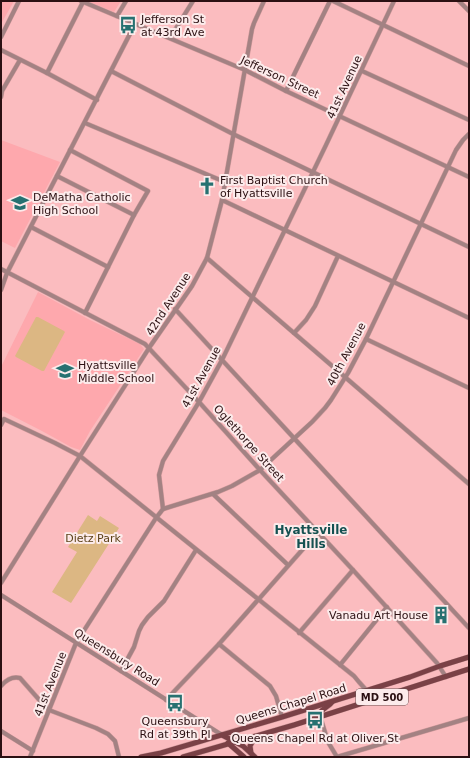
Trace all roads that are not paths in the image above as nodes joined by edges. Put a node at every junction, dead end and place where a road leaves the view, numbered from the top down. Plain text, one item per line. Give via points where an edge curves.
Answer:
1 (18, 1) edge
2 (82, 1) edge
3 (126, 1) edge
4 (193, 1) edge
5 (264, 1) edge
6 (330, 1) edge
7 (333, 1) edge
8 (394, 1) edge
9 (459, 1) edge
10 (469, 11) edge
11 (117, 16) junction
12 (135, 24) junction
13 (383, 24) junction
14 (1, 37) edge
15 (170, 38) junction
16 (1, 50) edge
17 (20, 60) junction
18 (469, 66) edge
19 (245, 70) junction
20 (111, 71) junction
21 (362, 71) junction
22 (47, 73) junction
23 (286, 91) junction
24 (1, 97) edge
25 (97, 100) junction
26 (340, 116) junction
27 (469, 120) edge
28 (85, 123) junction
29 (233, 134) junction
30 (469, 134) edge
31 (70, 150) junction
32 (448, 167) junction
33 (313, 173) junction
34 (57, 176) junction
35 (469, 177) edge
36 (225, 182) junction
37 (222, 200) junction
38 (134, 215) junction
39 (421, 224) junction
40 (31, 228) junction
41 (285, 230) junction
42 (469, 247) edge
43 (338, 256) junction
44 (207, 258) junction
45 (108, 267) junction
46 (1, 269) edge
47 (7, 273) junction
48 (393, 282) junction
49 (1, 290) edge
50 (252, 297) junction
51 (175, 310) junction
52 (85, 313) junction
53 (469, 318) edge
54 (294, 333) junction
55 (366, 339) junction
56 (149, 349) junction
57 (222, 360) junction
58 (346, 377) junction
59 (469, 388) edge
60 (199, 402) junction
61 (1, 425) edge
62 (294, 438) junction
63 (80, 456) junction
64 (260, 470) junction
65 (469, 484) edge
66 (213, 494) junction
67 (163, 509) junction
68 (156, 518) junction
69 (318, 532) junction
70 (196, 550) junction
71 (288, 565) junction
72 (353, 570) junction
73 (1, 583) edge
74 (1, 595) edge
75 (259, 600) junction
76 (387, 607) junction
77 (469, 628) edge
78 (298, 633) junction
79 (76, 643) junction
80 (219, 644) junction
81 (469, 657) edge
82 (340, 665) junction
83 (440, 666) junction
84 (469, 669) edge
85 (120, 671) junction
86 (446, 676) junction
87 (1, 686) edge
88 (367, 691) junction
89 (166, 700) junction
90 (333, 702) junction
91 (362, 703) junction
92 (49, 710) junction
93 (320, 716) junction
94 (282, 717) junction
95 (469, 718) edge
96 (1, 731) edge
97 (222, 735) junction
98 (256, 736) junction
99 (236, 742) junction
100 (229, 744) junction
101 (33, 751) junction
102 (253, 755) edge
103 (30, 757) edge
104 (119, 757) edge
105 (141, 757) edge
106 (183, 757) edge
107 (244, 757) edge
108 (337, 757) edge

1 - 14 street
2 - 11 street, Jefferson Street
2 - 22 street
3 - 11 street
4 - 15 street
5 - 19 street, 42nd Avenue via 254,23
6 - 23 street
7 - 13 street
8 - 13 street, 41st Avenue
9 - 10 street
11 - 12 street, Jefferson Street
12 - 15 street, Jefferson Street
12 - 20 street
13 - 18 street
13 - 21 street, 41st Avenue
15 - 19 street, Jefferson Street
16 - 17 street
17 - 22 street
17 - 24 street
19 - 23 street, Jefferson Street
19 - 29 street, 42nd Avenue
20 - 25 street
20 - 29 street
21 - 26 street, 41st Avenue
21 - 27 street
22 - 25 street
23 - 26 street, Jefferson Street
25 - 28 street
26 - 32 street, Jefferson Street
26 - 33 street, 41st Avenue
28 - 31 street
28 - 36 street
29 - 33 street
29 - 36 street, 42nd Avenue
30 - 32 street, 40th Avenue via 456,150
31 - 34 street
31 - 38 street via 148,191
32 - 35 street, Jefferson Street
32 - 39 street, 40th Avenue
33 - 39 street
33 - 41 street, 41st Avenue
34 - 38 street
34 - 40 street
36 - 37 street, 42nd Avenue
37 - 41 street
37 - 44 street, 42nd Avenue
38 - 45 street
39 - 42 street
39 - 48 street, 40th Avenue
40 - 45 street
40 - 47 street
41 - 43 street
41 - 50 street, 41st Avenue
43 - 48 street
43 - 54 street via 315,306
44 - 50 street
44 - 51 street, 42nd Avenue
45 - 52 street
46 - 47 street, Oglethorpe Street
47 - 49 street
47 - 52 street, Oglethorpe Street
48 - 53 street
48 - 55 street, 40th Avenue
50 - 54 street
50 - 57 street, 41st Avenue
51 - 56 street, 42nd Avenue
51 - 57 street
52 - 56 street, Oglethorpe Street via 143,342
54 - 58 street
55 - 58 street, 40th Avenue
55 - 59 street
56 - 60 street, Oglethorpe Street
56 - 63 street, 42nd Avenue
57 - 60 street, 41st Avenue
57 - 62 street
58 - 62 street, 40th Avenue via 325,408
58 - 65 street
60 - 64 street, Oglethorpe Street
60 - 67 street, 41st Avenue via 162,464 160,475
61 - 63 street via 4,419
62 - 64 street, 40th Avenue
62 - 77 street
63 - 68 street
63 - 73 street, 42nd Avenue
64 - 66 street, 40th Avenue
64 - 69 street, Oglethorpe Street
66 - 67 street, 40th Avenue
66 - 71 street
67 - 68 street, 41st Avenue
68 - 70 street
68 - 79 street, 41st Avenue
69 - 71 street
69 - 72 street, Oglethorpe Street
70 - 75 street
70 - 85 street via 164,601 142,625 134,647
71 - 75 street
72 - 76 street, Oglethorpe Street
72 - 78 street
74 - 79 street, Queensbury Road
75 - 78 street
75 - 80 street
76 - 82 street
76 - 83 street, Oglethorpe Street
78 - 82 street
79 - 85 street, Queensbury Road
79 - 92 street, 41st Avenue
80 - 89 street
80 - 94 street via 270,686
81 - 83 main road, Queens Chapel Road / MD 500
82 - 88 street
83 - 86 street, Oglethorpe Street
83 - 88 main road, Queens Chapel Road / MD 500
84 - 86 main road, Queens Chapel Road / MD 500
85 - 89 street, Queensbury Road
86 - 91 main road, Queens Chapel Road / MD 500
87 - 92 street via 10,678 19,677
88 - 90 main road, Queens Chapel Road / MD 500
88 - 91 street
89 - 97 street, Queensbury Road
90 - 93 main road via 321,711
90 - 94 main road, Queens Chapel Road / MD 500
91 - 93 main road, Queens Chapel Road / MD 500
92 - 101 street, 41st Avenue
92 - 104 street via 108,734 114,741
93 - 98 main road, Queens Chapel Road / MD 500
93 - 108 street via 328,742
94 - 97 main road, Queens Chapel Road / MD 500
95 - 108 street
96 - 101 street
97 - 99 main road, Queensbury Road
97 - 100 main road, Queensbury Road
97 - 105 main road, Queens Chapel Road / MD 500
98 - 99 main road, Queens Chapel Road / MD 500
98 - 102 main road via 250,746
99 - 100 main road, Queens Chapel Road / MD 500
99 - 102 main road, Queensbury Road
100 - 106 main road, Queens Chapel Road / MD 500
100 - 107 main road, Queensbury Road
101 - 103 street, 41st Avenue

